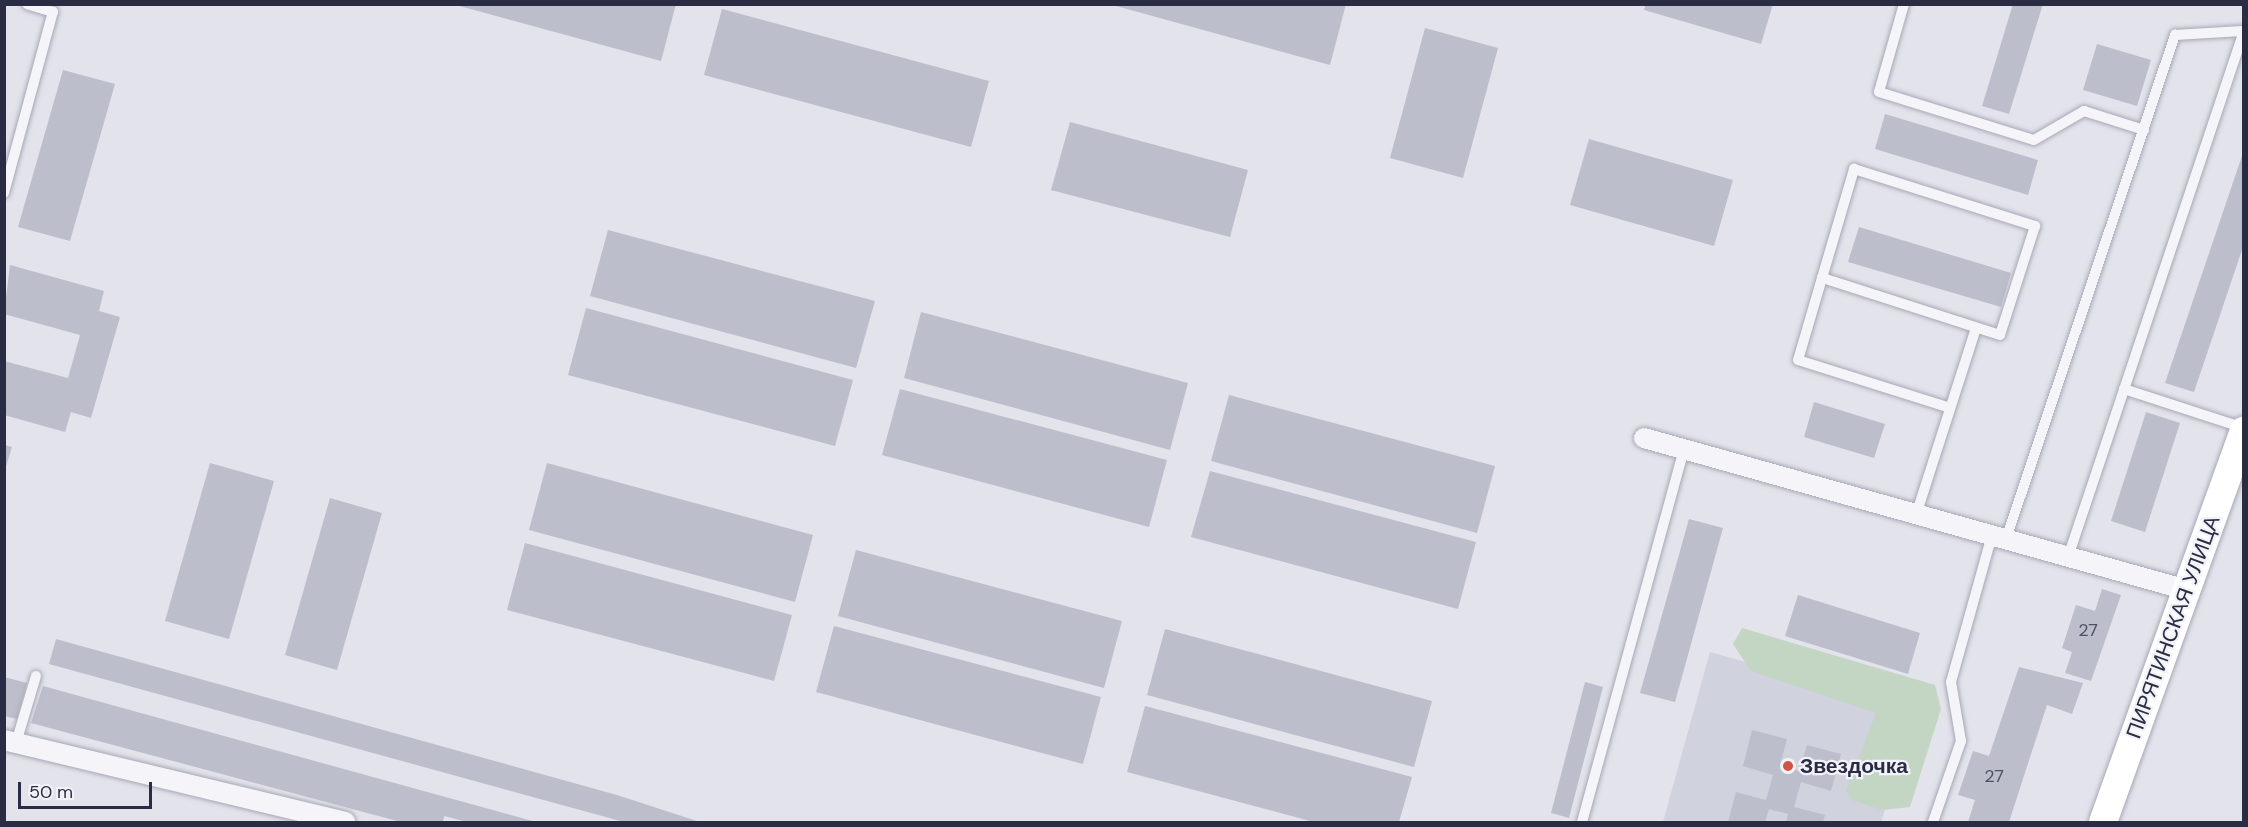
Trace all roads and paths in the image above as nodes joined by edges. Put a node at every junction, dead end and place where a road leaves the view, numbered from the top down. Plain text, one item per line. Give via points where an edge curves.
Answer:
1 (27, 4) edge
2 (1904, 4) edge
3 (2243, 31) edge
4 (2144, 130) junction
5 (4, 193) edge
6 (1822, 278) junction
7 (1976, 328) junction
8 (2124, 389) junction
9 (1950, 408) junction
10 (2244, 429) edge
11 (1644, 438) dead end
12 (1684, 449) junction
13 (1916, 515) junction
14 (1999, 537) junction
15 (2068, 557) junction
16 (2187, 590) junction
17 (36, 676) dead end
18 (10, 741) edge
19 (345, 822) edge
20 (1582, 822) edge
21 (1933, 822) edge
22 (2103, 822) edge

1 - 5 lane via 52,12
2 - 4 lane via 1879,92 2034,140 2084,111
3 - 4 lane via 2175,35
3 - 8 lane
4 - 14 lane
6 - 7 lane
6 - 7 lane via 1854,170 2035,226 2000,335
6 - 9 lane via 1798,360
7 - 9 lane
8 - 10 lane
8 - 15 lane
9 - 13 lane
10 - 16 street, ПИРЯТИНСКАЯ УЛИЦА
11 - 12 street
12 - 13 street
12 - 20 lane
13 - 14 street
14 - 15 street
14 - 21 lane via 1951,682 1961,741
15 - 16 street
16 - 22 street, ПИРЯТИНСКАЯ УЛИЦА
17 - 18 lane
18 - 19 street

